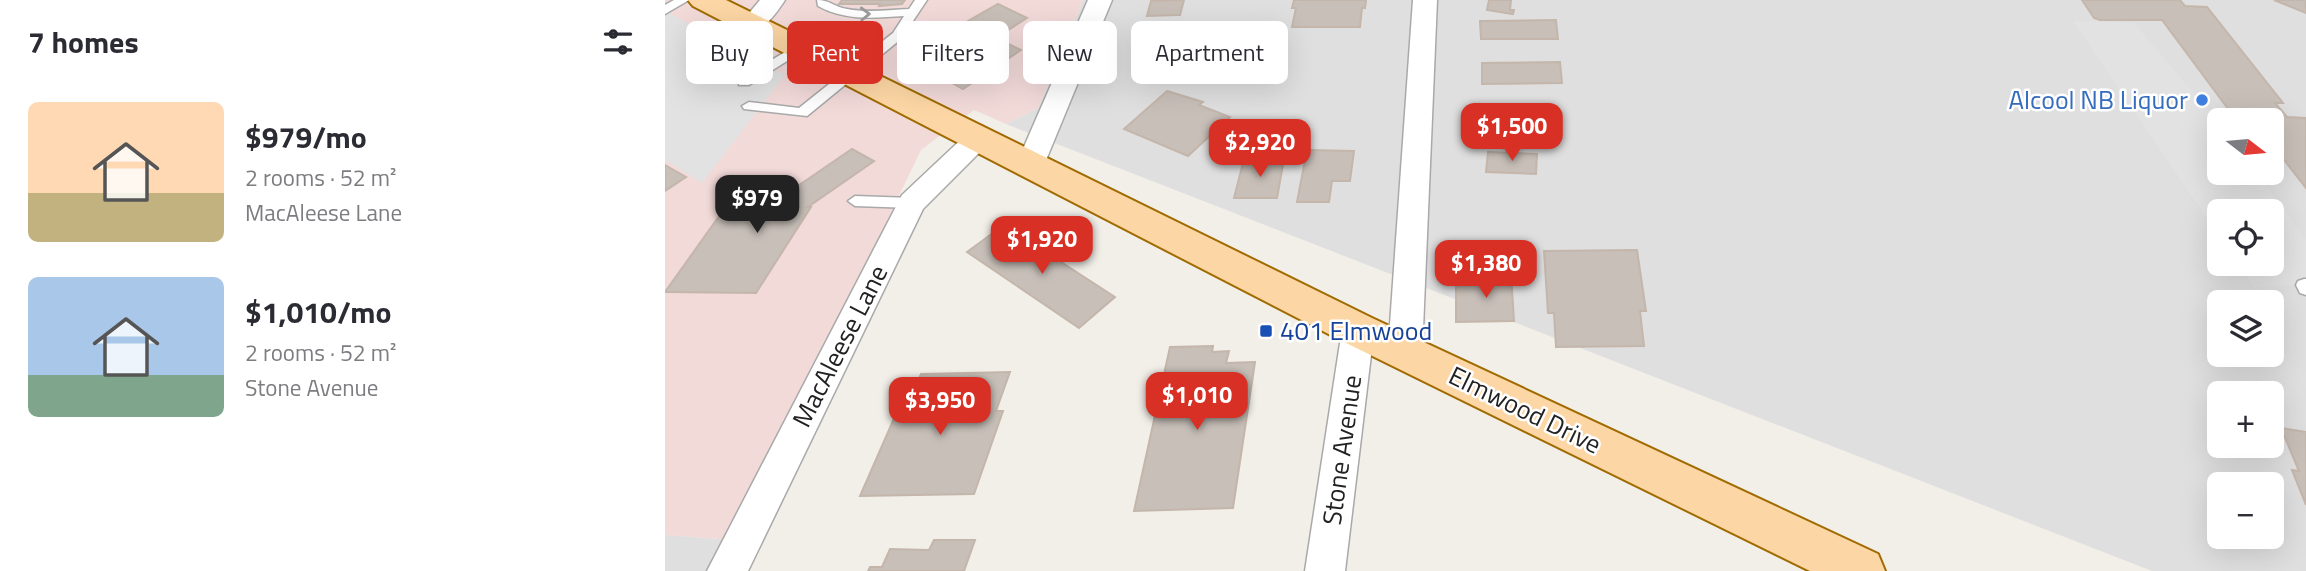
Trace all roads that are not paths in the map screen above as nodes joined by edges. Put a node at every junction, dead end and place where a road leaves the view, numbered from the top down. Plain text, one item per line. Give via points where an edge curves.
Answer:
1 (683, 0) edge
2 (703, 0) edge
3 (823, 0) edge
4 (921, 0) edge
5 (1100, 0) edge
6 (1425, 0) edge
7 (665, 10) edge
8 (762, 12) edge
9 (913, 12) junction
10 (787, 36) edge
11 (883, 48) edge
12 (840, 84) edge
13 (870, 84) edge
14 (749, 106) dead end
15 (979, 139) junction
16 (1030, 165) junction
17 (855, 201) dead end
18 (912, 203) junction
19 (1358, 330) junction
20 (1405, 353) junction
21 (727, 571) edge
22 (1325, 571) edge
23 (1861, 571) edge

1 - 7 lane
2 - 8 main road, Elmwood Drive
3 -> 9 lane via 831,10 849,14
4 - 9 lane
5 - 16 street
6 - 20 street
8 - 10 main road, Elmwood Drive
9 - 11 lane
12 - 14 lane via 802,113
13 - 15 main road, Elmwood Drive
15 - 16 main road, Elmwood Drive
15 - 18 street, MacAleese Lane
16 - 19 main road, Elmwood Drive
17 - 18 lane
18 - 21 street, MacAleese Lane
19 - 20 main road, Elmwood Drive
19 - 22 street, Stone Avenue
20 - 23 main road, Elmwood Drive

